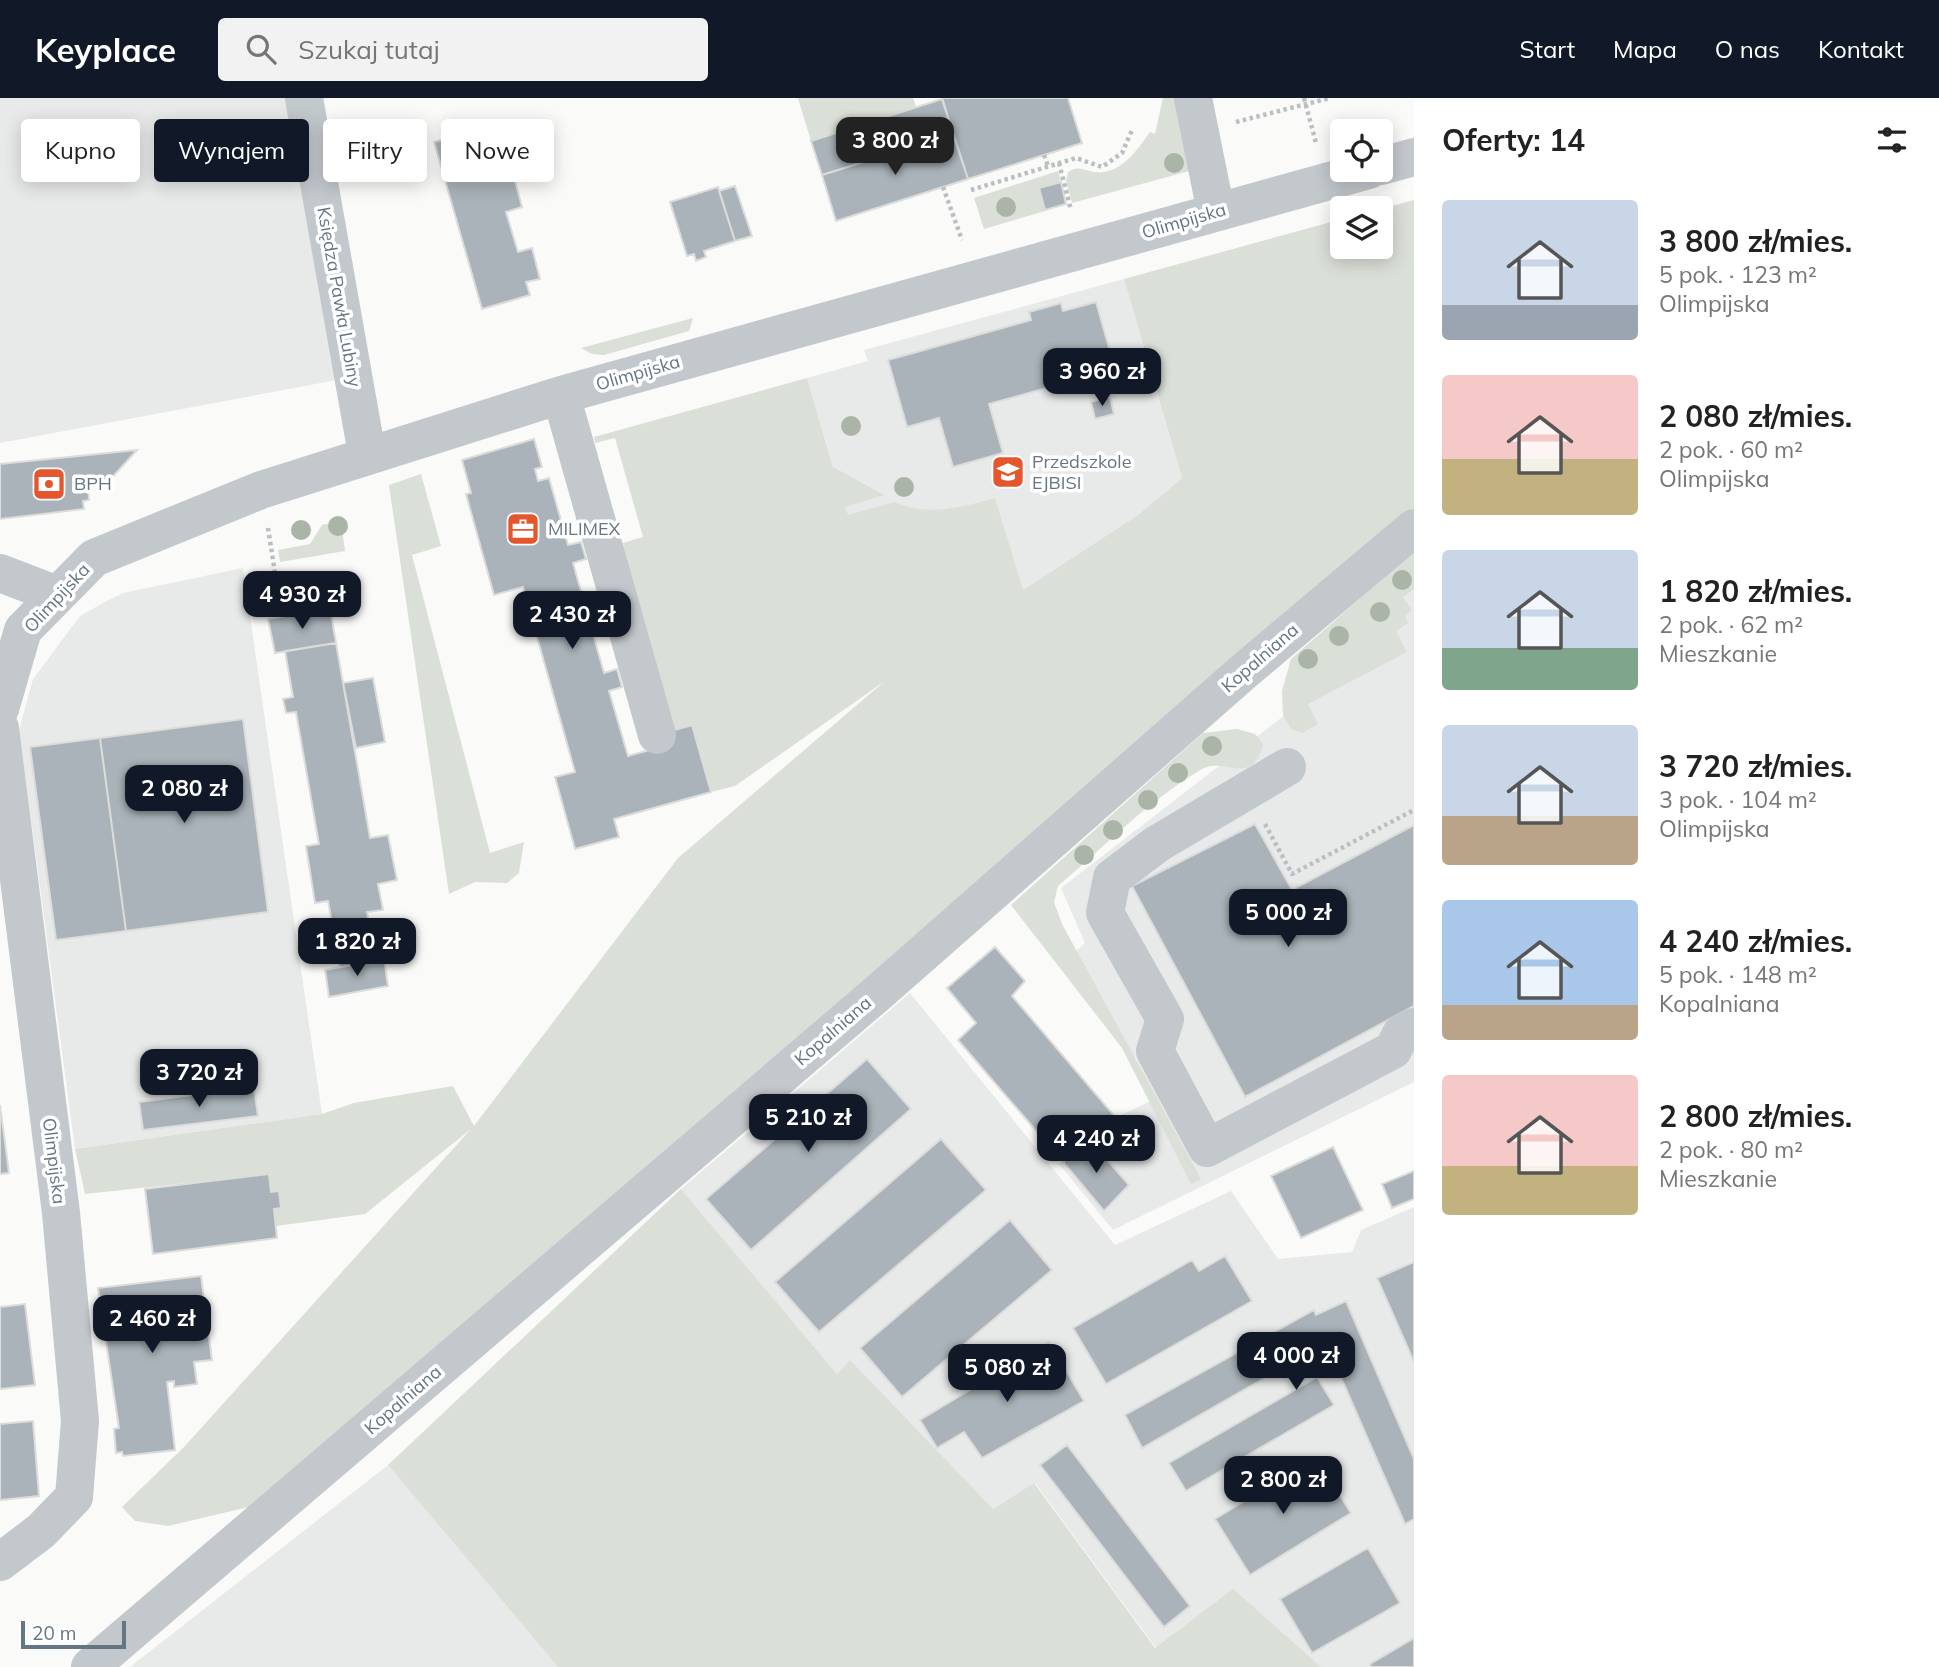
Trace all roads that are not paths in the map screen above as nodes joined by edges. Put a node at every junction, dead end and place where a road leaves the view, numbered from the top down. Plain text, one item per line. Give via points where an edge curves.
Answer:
1 (304, 98) edge
2 (1193, 98) edge
3 (1414, 157) edge
4 (1393, 163) edge
5 (1330, 180) edge
6 (1216, 212) junction
7 (561, 395) junction
8 (367, 454) junction
9 (1414, 528) edge
10 (0, 573) edge
11 (57, 595) junction
12 (0, 709) edge
13 (0, 728) edge
14 (657, 735) dead end
15 (1287, 767) dead end
16 (1414, 1027) edge
17 (0, 1562) edge
18 (90, 1667) edge

1 - 8 street, Księdza Pawła Lubiny
2 - 6 street
3 - 4 street
5 - 6 street, Olimpijska
6 - 7 street, Olimpijska
7 - 8 street, Olimpijska
7 - 14 street
8 - 11 street, Olimpijska via 261,490 93,558
9 - 18 street, Kopalniana
10 - 11 street
11 - 12 street, Olimpijska via 23,630
13 - 17 street, Olimpijska via 61,1213 80,1421 74,1497 41,1531
15 - 16 street via 1157,844 1112,878 1105,913 1165,1019 1156,1051 1207,1148 1393,1051 1401,1034

